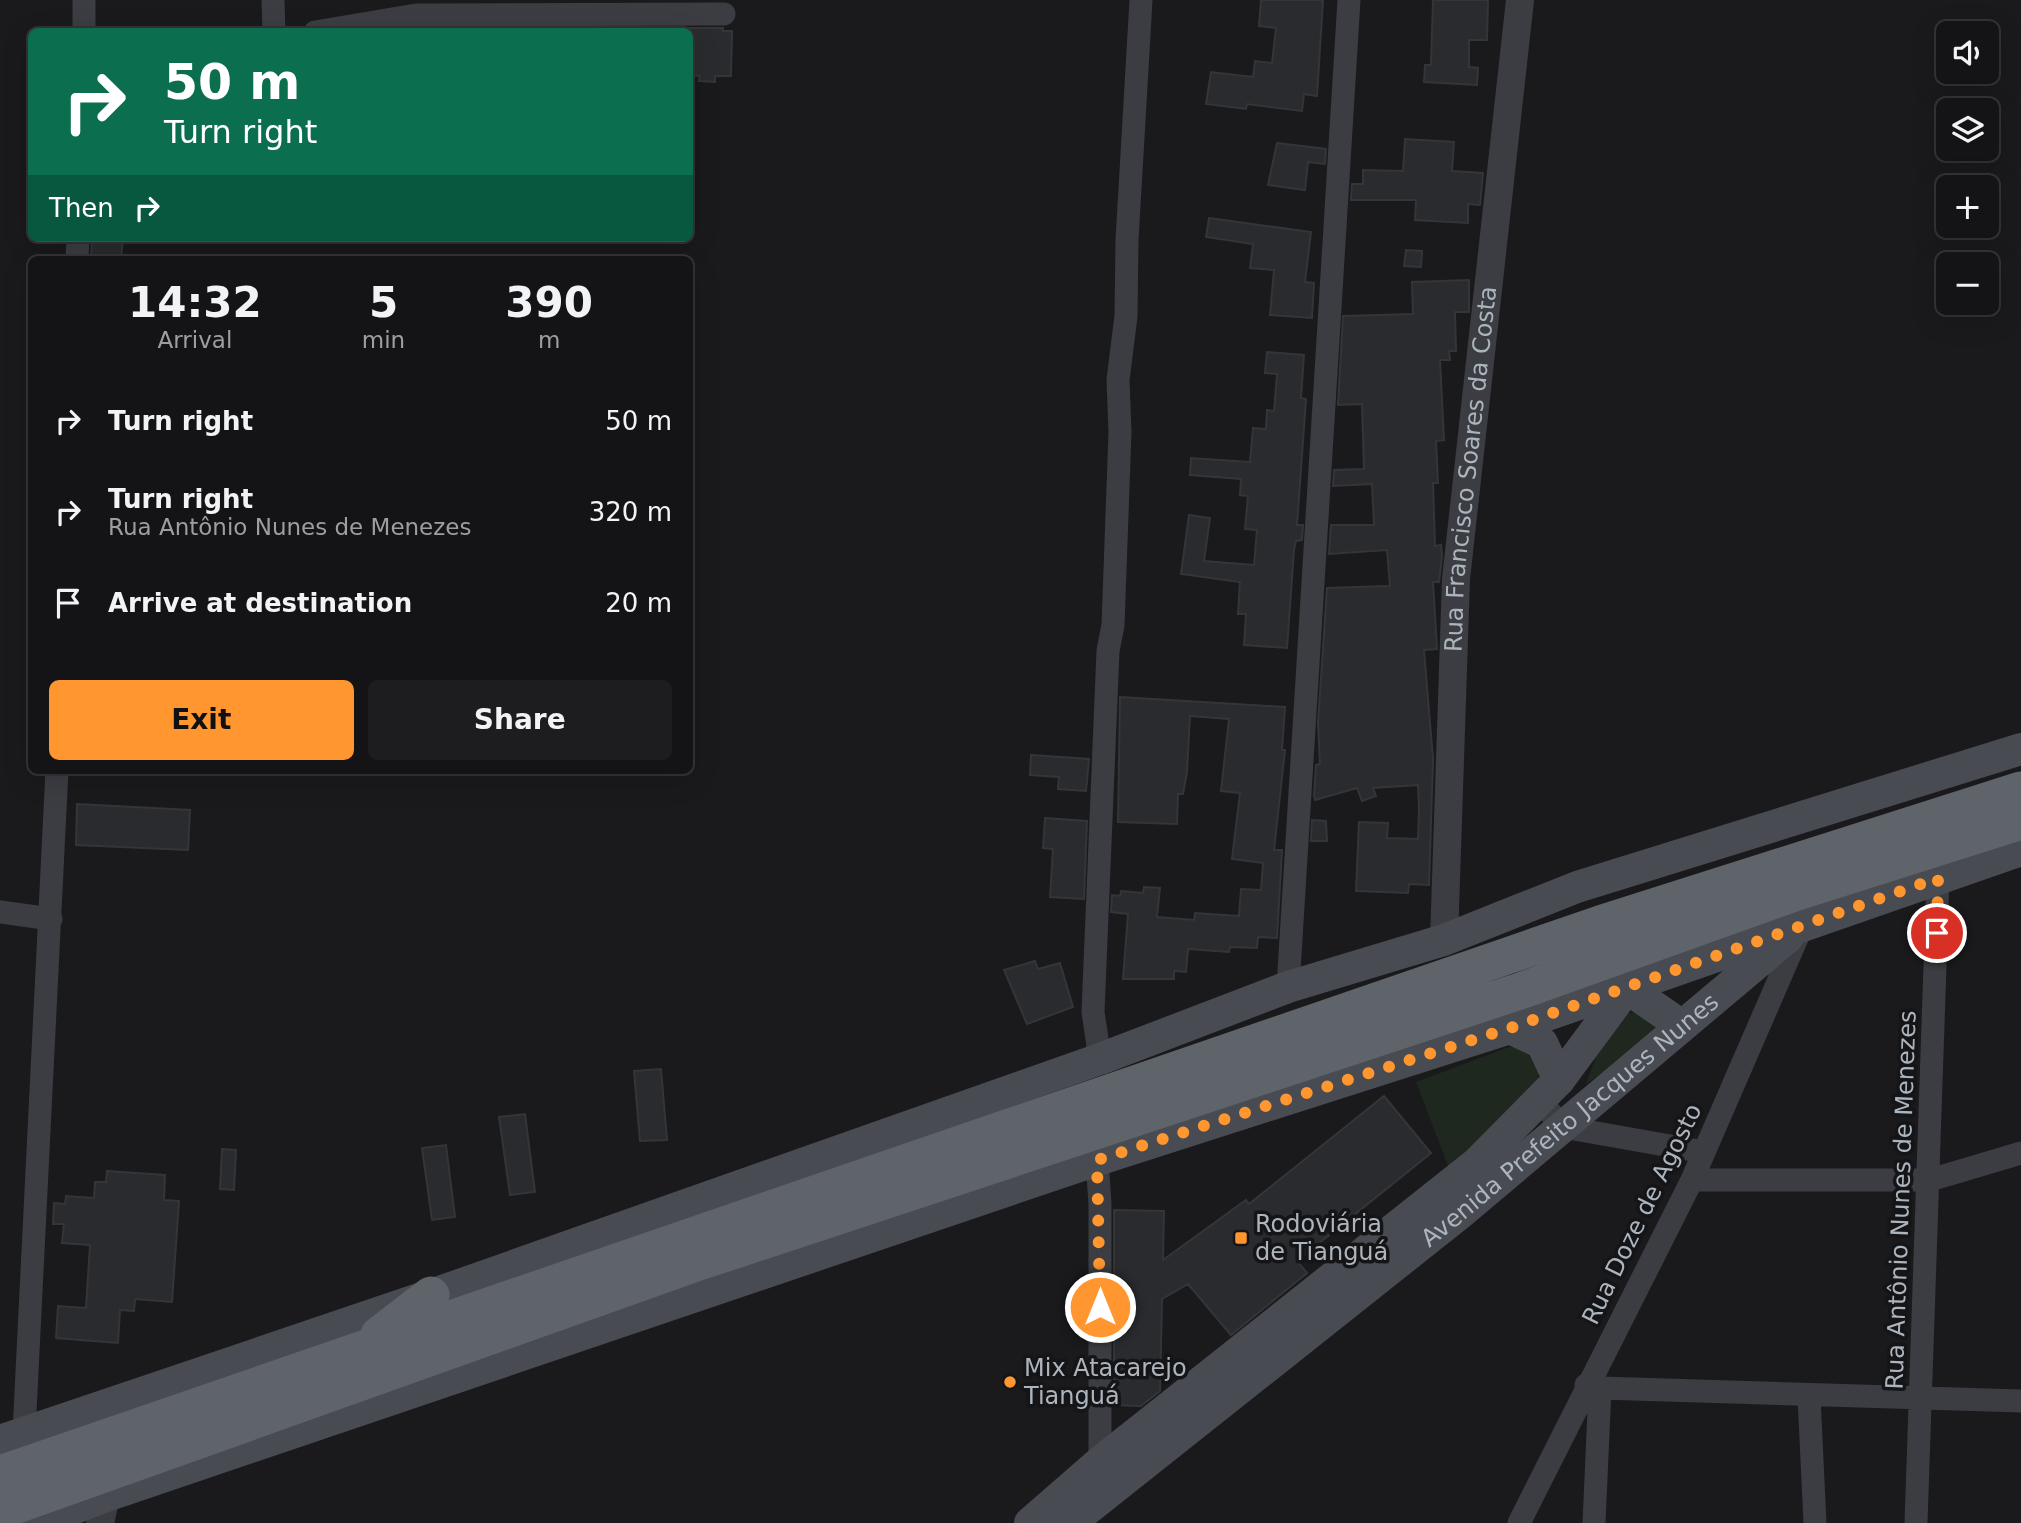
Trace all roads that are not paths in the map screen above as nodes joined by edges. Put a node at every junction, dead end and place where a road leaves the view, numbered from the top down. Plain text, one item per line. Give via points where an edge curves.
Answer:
1 (84, 0) edge
2 (273, 0) edge
3 (1141, 0) edge
4 (1349, 0) edge
5 (1520, 0) edge
6 (437, 7) edge
7 (724, 14) dead end
8 (84, 28) edge
9 (274, 28) edge
10 (339, 28) edge
11 (2021, 750) edge
12 (57, 774) edge
13 (2021, 790) edge
14 (2021, 821) edge
15 (2021, 850) edge
16 (1938, 878) junction
17 (0, 912) edge
18 (51, 919) junction
19 (1803, 924) junction
20 (1444, 940) junction
21 (1623, 981) junction
22 (1288, 987) junction
23 (1682, 1026) junction
24 (1510, 1028) junction
25 (1100, 1059) junction
26 (1549, 1090) junction
27 (1563, 1127) junction
28 (1704, 1152) junction
29 (2021, 1153) edge
30 (1097, 1160) junction
31 (1486, 1174) junction
32 (1692, 1180) junction
33 (1930, 1180) junction
34 (431, 1295) junction
35 (357, 1352) junction
36 (420, 1363) junction
37 (1593, 1386) junction
38 (1809, 1397) junction
39 (1921, 1399) junction
40 (2021, 1401) edge
41 (331, 1420) junction
42 (12, 1436) edge
43 (0, 1474) edge
44 (1109, 1474) junction
45 (103, 1510) edge
46 (0, 1511) edge
47 (36, 1523) edge
48 (1030, 1523) edge
49 (1070, 1523) edge
50 (1519, 1523) edge
51 (1594, 1523) edge
52 (1815, 1523) edge
53 (1916, 1523) edge

1 - 8 street
2 - 9 street
3 - 25 street via 1126,316 1118,380 1113,625 1108,651 1093,1012
4 - 22 street
5 - 20 street, Rua Francisco Soares da Costa via 1455,579
6 - 7 street
6 - 10 street
11 - 20 main road
12 - 18 street
13 - 35 highway via 1600,924
14 - 36 highway via 1797,892 1523,990 694,1264
15 - 16 main road
16 - 19 main road
16 - 33 street, Rua Antônio Nunes de Menezes
17 - 18 street
18 - 42 street
19 - 21 main road
19 - 23 main road, Avenida Prefeito Jacques Nunes
19 - 28 street, Rua Doze de Agosto
20 - 22 main road
21 - 23 main road
21 - 24 main road
21 - 26 main road, Avenida Prefeito Jacques Nunes
22 - 25 main road
23 - 27 main road, Avenida Prefeito Jacques Nunes
24 - 26 main road via 1542,1043
24 - 30 main road
25 - 34 main road
26 - 27 street
26 - 31 main road, Avenida Prefeito Jacques Nunes
27 - 28 street
27 - 31 main road, Avenida Prefeito Jacques Nunes
28 - 32 street, Rua Doze de Agosto
29 - 33 street
30 - 41 main road
30 - 44 street
31 - 44 main road, Avenida Prefeito Jacques Nunes
32 - 33 street
32 - 37 street, Rua Doze de Agosto
33 - 39 street, Rua Antônio Nunes de Menezes
34 - 35 highway
34 - 42 main road
35 - 43 highway
36 - 41 highway
36 - 46 highway
37 - 38 street
37 - 50 street, Rua Doze de Agosto
37 - 51 street
38 - 39 street
38 - 52 street
39 - 40 street
39 - 53 street, Rua Antônio Nunes de Menezes
41 - 45 main road
44 - 48 main road, Avenida Prefeito Jacques Nunes
44 - 49 main road, Avenida Prefeito Jacques Nunes
45 - 47 main road

